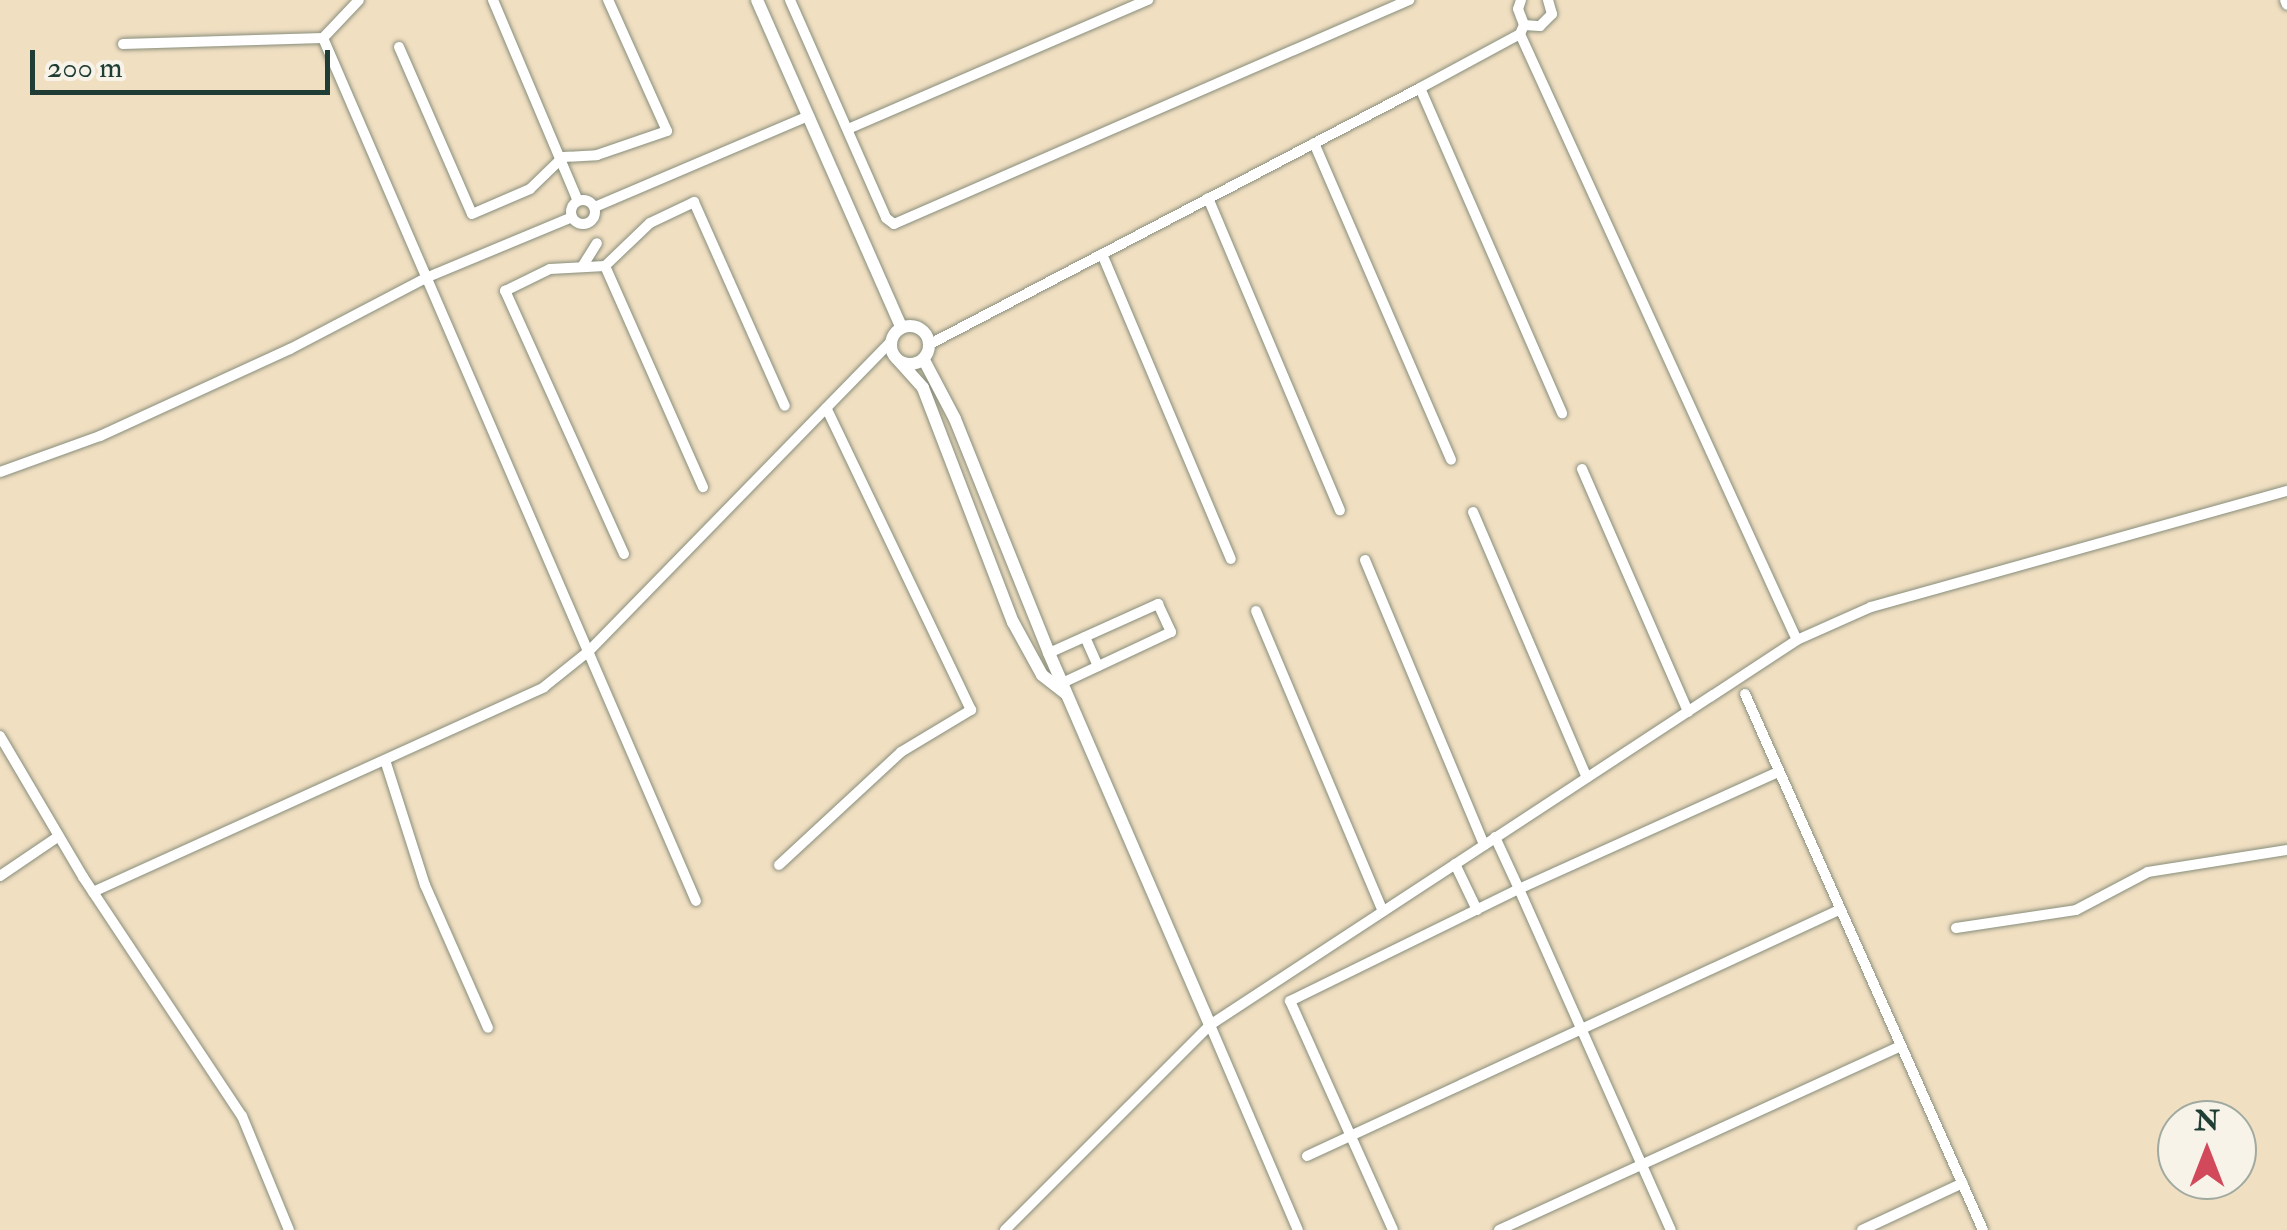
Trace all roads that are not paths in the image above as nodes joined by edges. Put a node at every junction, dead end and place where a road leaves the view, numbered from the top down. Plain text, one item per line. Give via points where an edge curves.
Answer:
1 (358, 0) edge
2 (493, 0) edge
3 (608, 0) edge
4 (758, 0) edge
5 (790, 0) edge
6 (1148, 0) edge
7 (1409, 0) edge
8 (1521, 0) edge
9 (1548, 0) edge
10 (1522, 29) junction
11 (323, 38) junction
12 (123, 44) dead end
13 (398, 47) dead end
14 (1420, 88) junction
15 (808, 116) junction
16 (848, 130) junction
17 (1314, 143) junction
18 (563, 157) junction
19 (1208, 198) junction
20 (578, 201) junction
21 (595, 207) junction
22 (572, 216) junction
23 (588, 224) junction
24 (597, 243) junction
25 (621, 250) junction
26 (1102, 254) junction
27 (605, 266) junction
28 (582, 267) junction
29 (428, 277) junction
30 (901, 327) junction
31 (890, 343) junction
32 (930, 344) junction
33 (899, 362) junction
34 (925, 362) junction
35 (784, 406) dead end
36 (826, 408) junction
37 (1562, 413) dead end
38 (1451, 460) dead end
39 (1582, 469) dead end
40 (0, 472) edge
41 (703, 487) dead end
42 (2287, 492) edge
43 (1340, 510) dead end
44 (1474, 512) dead end
45 (624, 554) dead end
46 (1231, 558) dead end
47 (1365, 560) dead end
48 (1256, 611) dead end
49 (1085, 637) junction
50 (1798, 640) junction
51 (588, 651) junction
52 (1049, 653) junction
53 (1098, 666) junction
54 (1065, 689) junction
55 (1745, 694) dead end
56 (1688, 712) junction
57 (0, 736) edge
58 (385, 760) junction
59 (1776, 773) junction
60 (1587, 778) junction
61 (59, 836) junction
62 (1495, 838) junction
63 (1484, 845) junction
64 (2287, 850) edge
65 (1455, 864) junction
66 (778, 866) dead end
67 (0, 876) edge
68 (1519, 889) junction
69 (93, 892) junction
70 (696, 902) dead end
71 (1477, 910) junction
72 (1839, 910) junction
73 (1383, 911) junction
74 (1956, 928) dead end
75 (1210, 1025) junction
76 (488, 1028) dead end
77 (1580, 1030) junction
78 (1900, 1046) junction
79 (1351, 1136) junction
80 (1307, 1156) dead end
81 (1642, 1166) junction
82 (1963, 1183) junction
83 (289, 1230) edge
84 (1006, 1230) edge
85 (1298, 1230) edge
86 (1393, 1230) edge
87 (1499, 1230) edge
88 (1671, 1230) edge
89 (1862, 1230) edge
90 (1983, 1230) edge

1 - 11 street
2 - 18 street
3 - 18 street via 667,130 597,155
4 - 15 street
5 - 16 street
6 - 16 street
7 - 16 street via 894,224
8 - 10 street
9 - 10 street via 1552,14 1540,26
10 - 14 street
10 - 50 street
11 - 12 street
11 - 29 street
13 - 18 street via 472,214 530,189
14 - 17 street
14 - 37 street
15 - 21 street
15 - 30 street
17 - 19 street
17 - 38 street
18 - 20 street
19 - 26 street
19 - 43 street
20 - 21 street
20 - 22 street
21 - 23 street
22 - 23 street
22 - 29 street
23 - 24 street
24 - 25 street
24 - 28 street
25 - 27 street
25 - 35 street via 650,223 694,202
26 - 32 street
26 - 46 street
27 - 28 street
27 - 41 street
28 - 45 street via 550,269 505,291
29 - 40 street via 100,436
29 - 51 street
30 - 31 street
30 - 32 street via 916,327
31 - 33 street
31 - 36 street
32 - 34 street
33 - 34 street
33 - 54 street via 923,388 1013,622 1042,675
34 - 52 street via 955,419
36 - 51 street
36 - 66 street via 971,710 901,752
39 - 56 street
42 - 50 street via 1871,607
44 - 60 street
47 - 63 street
48 - 73 street
49 - 52 street
49 - 53 street
49 - 53 street via 1158,604 1171,632
50 - 56 street
51 - 58 street via 544,686
51 - 70 street
52 - 54 street
53 - 54 street
54 - 75 street
55 - 59 street
56 - 60 street
57 - 61 street
58 - 69 street
58 - 76 street via 425,885
59 - 68 street
59 - 72 street
60 - 62 street
61 - 67 street
61 - 69 street
62 - 63 street
62 - 68 street
63 - 65 street
64 - 74 street via 2148,872 2076,910
65 - 71 street
65 - 73 street
68 - 71 street
68 - 77 street
69 - 83 street via 242,1116
71 - 79 street via 1290,1001
72 - 77 street
72 - 78 street
73 - 75 street
75 - 84 street
75 - 85 street
77 - 79 street
77 - 81 street
78 - 81 street
78 - 82 street
79 - 80 street
79 - 86 street
81 - 87 street
81 - 88 street
82 - 89 street
82 - 90 street

